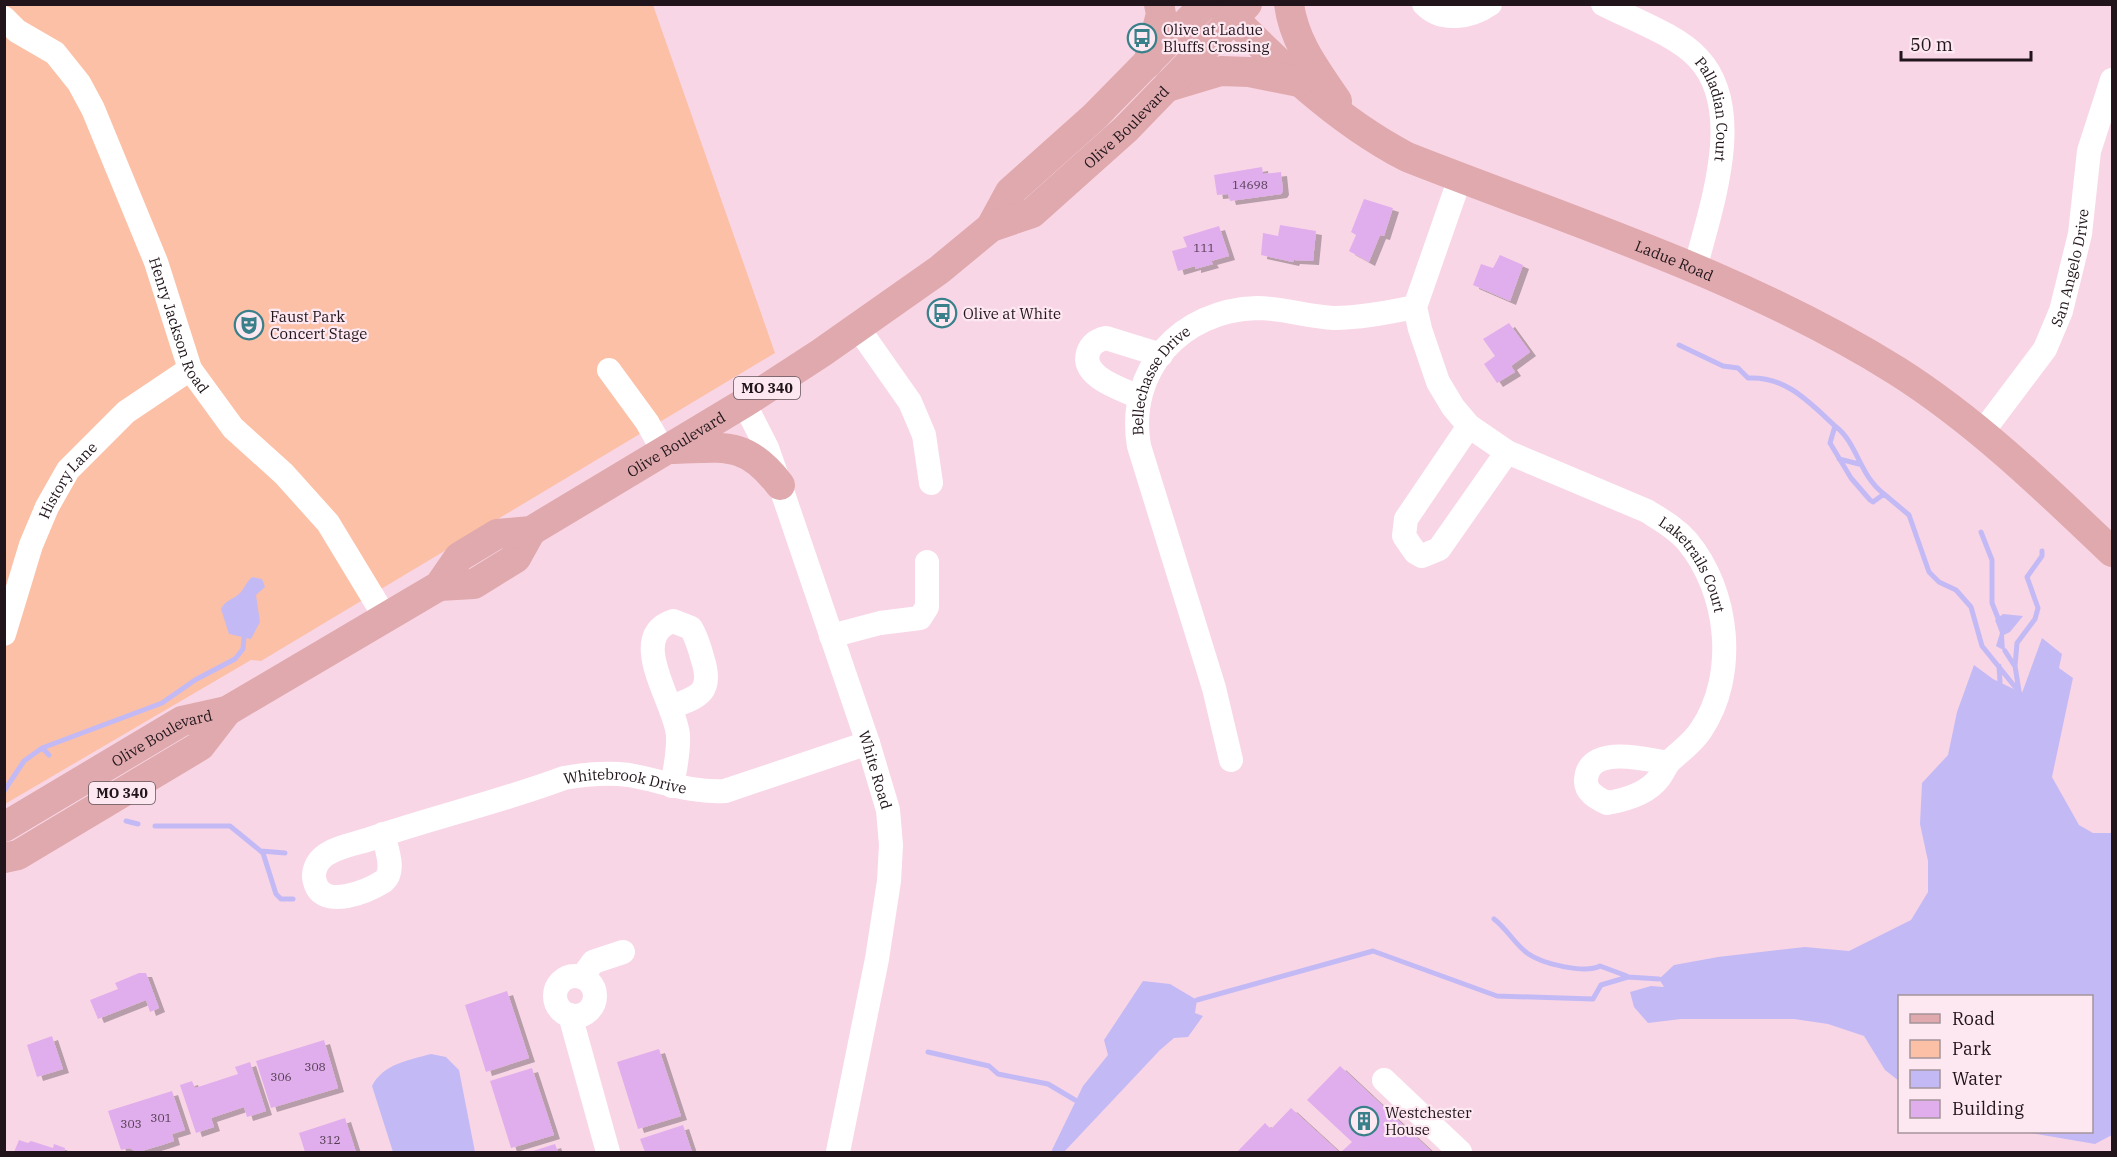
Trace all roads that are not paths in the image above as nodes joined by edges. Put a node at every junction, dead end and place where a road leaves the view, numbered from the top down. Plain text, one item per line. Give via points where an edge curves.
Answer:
1 (1159, 4) edge
2 (1205, 4) edge
3 (1289, 4) edge
4 (1424, 4) edge
5 (1490, 4) edge
6 (1603, 4) edge
7 (1233, 10) edge
8 (4, 18) edge
9 (1148, 65) junction
10 (2112, 80) edge
11 (1299, 82) junction
12 (1169, 87) junction
13 (1353, 126) junction
14 (1460, 178) junction
15 (991, 227) junction
16 (1695, 269) junction
17 (1415, 307) junction
18 (858, 328) junction
19 (1161, 355) junction
20 (189, 369) junction
21 (609, 370) dead end
22 (1138, 397) junction
23 (744, 403) junction
24 (1469, 426) junction
25 (1981, 434) junction
26 (667, 450) junction
27 (1507, 452) junction
28 (931, 483) dead end
29 (780, 486) junction
30 (2112, 552) edge
31 (927, 562) dead end
32 (385, 616) junction
33 (4, 634) edge
34 (831, 636) junction
35 (670, 707) dead end
36 (227, 711) junction
37 (868, 743) junction
38 (1231, 760) dead end
39 (1668, 763) dead end
40 (672, 786) junction
41 (4, 827) edge
42 (383, 834) dead end
43 (4, 858) edge
44 (623, 952) dead end
45 (1384, 1080) dead end
46 (608, 1152) edge
47 (838, 1152) edge
48 (1460, 1152) edge

1 - 9 main road via 1161,14
2 - 9 main road, Olive Boulevard / MO 340
3 - 13 main road via 1292,25 1302,48
4 - 5 street via 1438,14 1452,16 1468,15
6 - 16 street, Palladian Court via 1698,57 1717,93 1722,156
7 - 11 main road, Ladue Road
7 - 12 main road, Olive Boulevard / MO 340
8 - 20 street, Henry Jackson Road via 17,31 55,53 79,83 93,109 156,262
9 - 15 main road, Olive Boulevard / MO 340 via 1010,192
10 - 25 street, San Angelo Drive via 2089,151 2080,234 2061,310 2045,349
11 - 12 main road via 1221,71
11 - 13 main road, Ladue Road
12 - 15 main road, Olive Boulevard / MO 340 via 1032,213
13 - 14 main road, Ladue Road via 1407,157
14 - 16 main road, Ladue Road
14 - 17 street
15 - 18 main road, Olive Boulevard / MO 340
16 - 25 main road, Ladue Road via 1793,312 1889,367
17 - 19 street, Bellechasse Drive via 1337,318 1260,308 1237,309 1188,327
17 - 24 street, Laketrails Court via 1438,381
18 - 23 main road, Olive Boulevard / MO 340
18 - 28 street via 910,402 924,435
19 - 22 street, Bellechasse Drive
19 - 22 street via 1106,338 1089,350 1088,363 1095,375
20 - 32 street, Henry Jackson Road via 233,428 284,474 328,523
20 - 33 street, History Lane via 126,412 68,470 46,507 31,545
21 - 26 street
22 - 38 street, Bellechasse Drive via 1139,446 1214,688
23 - 26 main road, Olive Boulevard / MO 340
23 - 29 street, White Road via 767,448
24 - 27 street, Laketrails Court
24 - 27 street via 1406,519 1404,536 1415,552 1422,556 1439,549
25 - 30 main road, Ladue Road
26 - 29 main road via 722,448 748,454 767,468
26 - 32 main road, Olive Boulevard / MO 340 via 531,531 497,534 459,557 439,586
27 - 39 street, Laketrails Court via 1647,512 1668,524 1699,558 1719,609 1725,638 1720,688 1701,731
29 - 34 street, White Road
31 - 34 street via 927,607 920,618 880,622
32 - 36 main road, Olive Boulevard / MO 340
34 - 37 street, White Road
35 - 40 street via 678,735
36 - 41 main road, Olive Boulevard / MO 340 via 182,721
36 - 43 main road, Olive Boulevard / MO 340 via 200,746 18,855
37 - 40 street, Whitebrook Drive via 725,791 705,793
37 - 47 street, White Road via 888,810 889,881 863,1037
40 - 42 street, Whitebrook Drive via 630,775 586,774
44 - 46 street via 593,962 582,977 566,978 557,988 556,1001 570,1015
45 - 48 street

